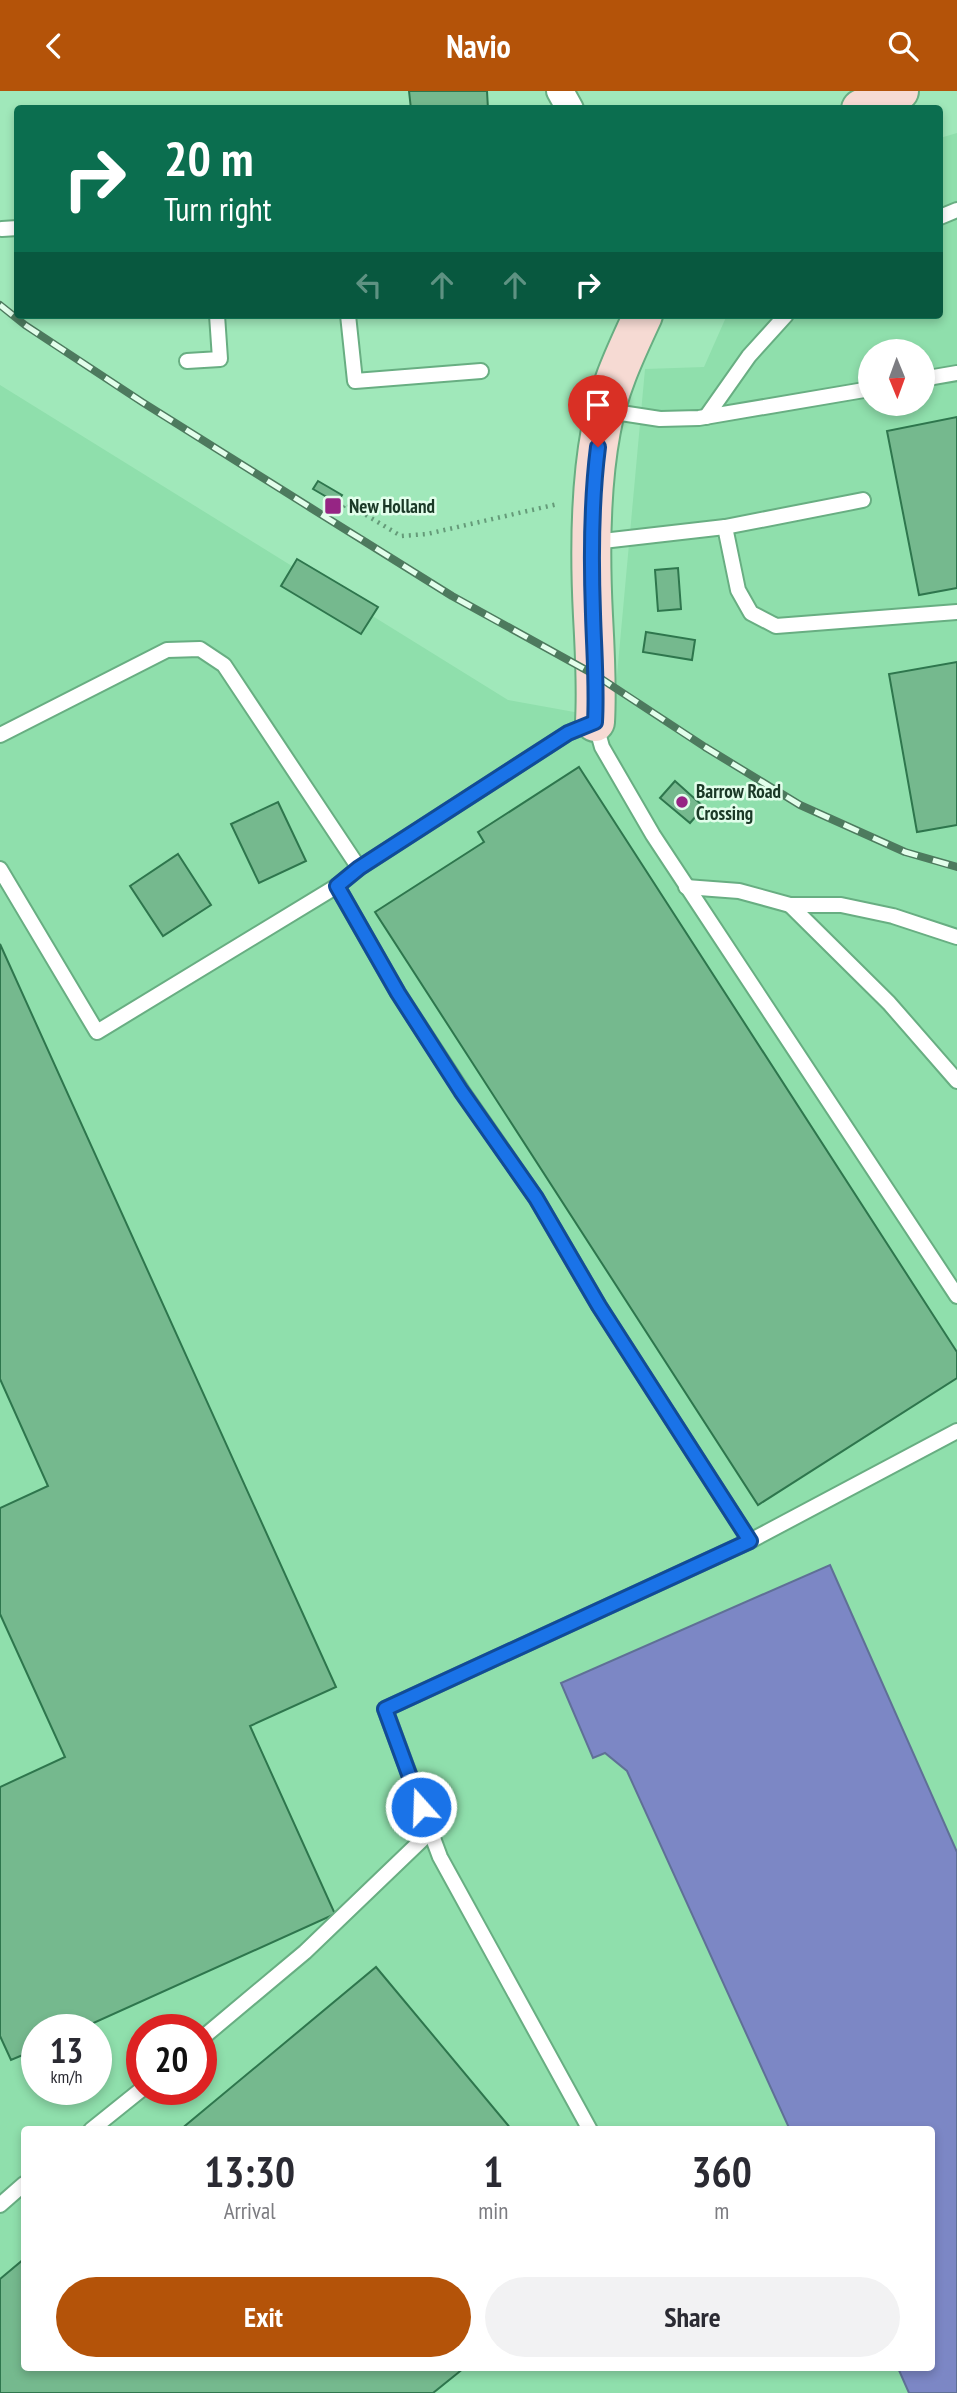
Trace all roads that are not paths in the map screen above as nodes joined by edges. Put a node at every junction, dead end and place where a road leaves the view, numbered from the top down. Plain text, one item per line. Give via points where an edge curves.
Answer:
1 (899, 91) edge
2 (869, 105) edge
3 (14, 228) edge
4 (2, 229) dead end
5 (218, 319) edge
6 (348, 319) edge
7 (641, 319) edge
8 (782, 319) edge
9 (187, 361) dead end
10 (481, 371) dead end
11 (957, 373) edge
12 (935, 377) edge
13 (858, 391) edge
14 (606, 411) junction
15 (706, 417) junction
16 (863, 500) dead end
17 (725, 527) junction
18 (593, 543) junction
19 (957, 612) edge
20 (595, 722) junction
21 (0, 735) edge
22 (359, 868) junction
23 (0, 869) edge
24 (337, 886) junction
25 (686, 887) junction
26 (790, 905) junction
27 (957, 937) edge
28 (957, 1081) edge
29 (957, 1296) edge
30 (957, 1431) edge
31 (750, 1541) junction
32 (430, 1832) junction
33 (217, 2026) edge
34 (126, 2102) edge
35 (96, 2126) edge
36 (588, 2126) edge
37 (21, 2187) edge
38 (0, 2204) edge

1 - 2 main road
3 - 4 lane
5 - 9 lane via 220,359
6 - 10 lane via 355,381
7 - 14 main road via 615,376
8 - 15 lane via 748,356
11 - 12 lane
13 - 15 lane
14 - 15 lane via 660,419
14 - 18 main road via 593,496
16 - 17 lane
17 - 18 lane
17 - 19 lane via 738,590 751,613 776,626
18 - 20 main road
20 - 22 lane via 568,733
20 - 25 lane via 602,747
21 - 22 lane via 167,650 200,649 224,665
22 - 24 lane
23 - 24 lane via 97,1032
24 - 31 lane via 398,993 536,1198 599,1306
25 - 26 lane via 739,891
25 - 29 lane
26 - 27 lane via 841,905
26 - 28 lane via 889,1003
30 - 31 lane
31 - 32 lane via 385,1709
32 - 33 lane via 305,1952
32 - 36 lane
34 - 35 lane
37 - 38 lane

